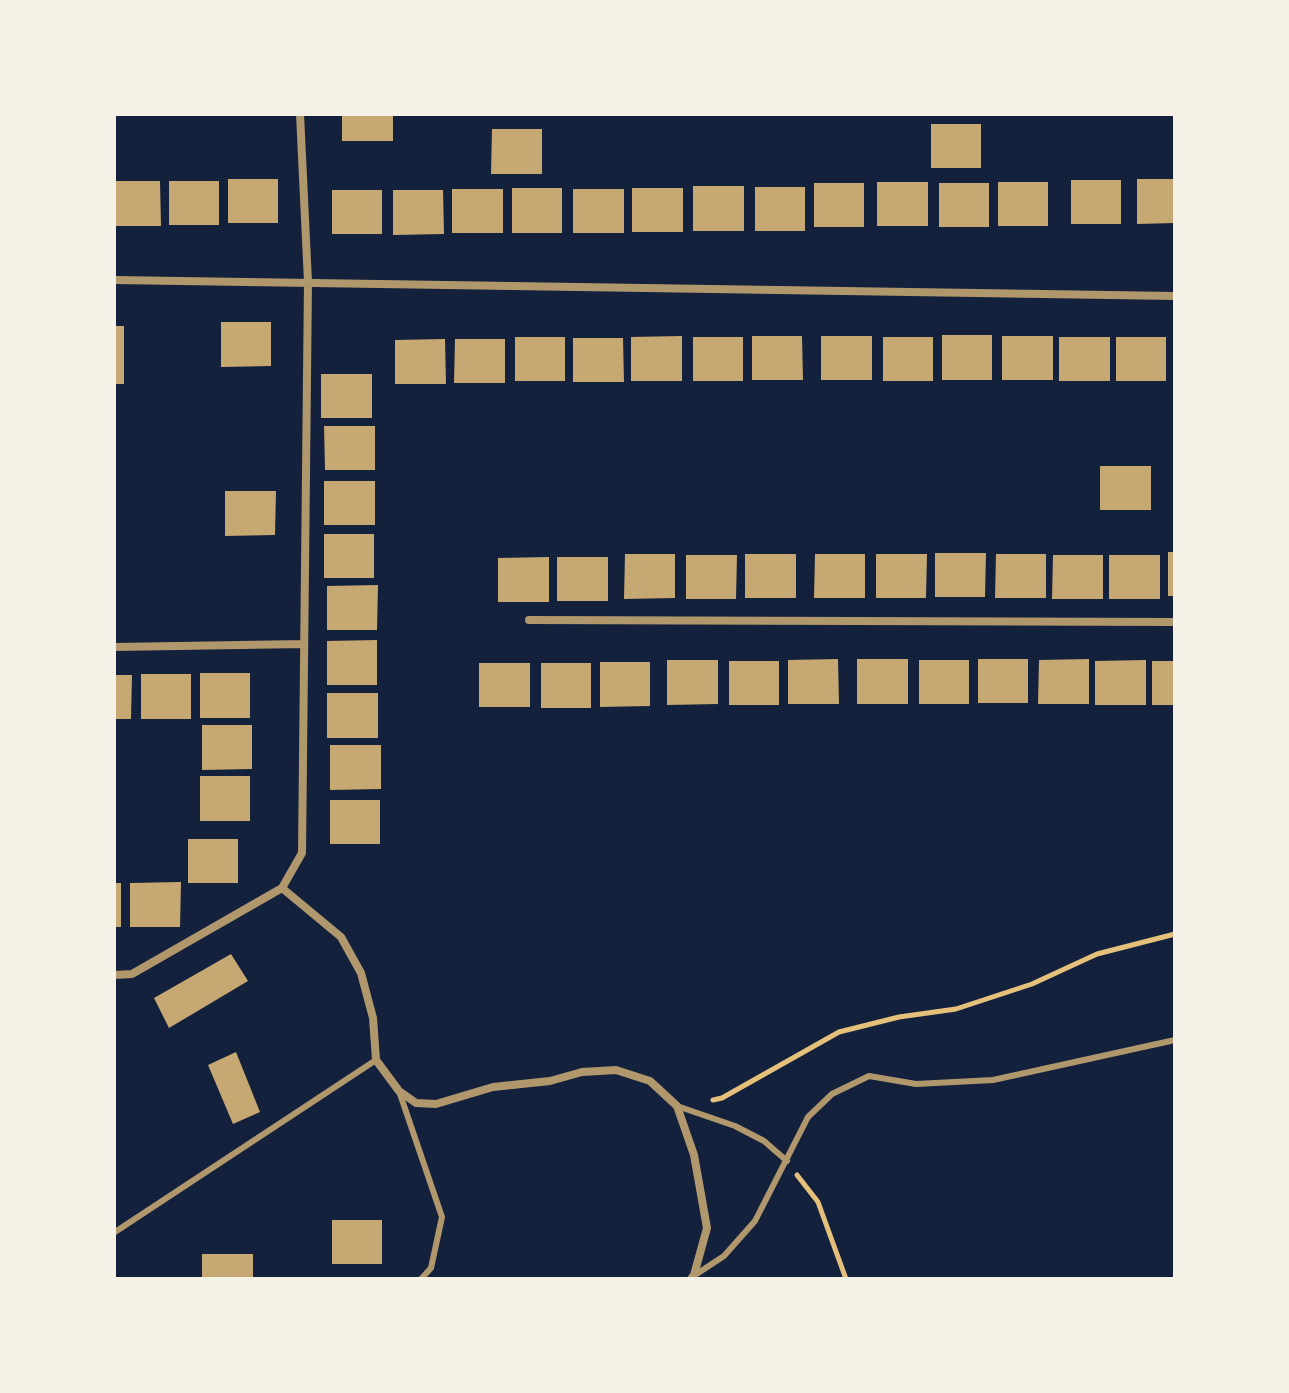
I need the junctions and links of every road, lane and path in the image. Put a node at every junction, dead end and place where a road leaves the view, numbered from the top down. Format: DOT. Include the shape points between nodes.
graph roads {
  1 [pos="300,114"];
  2 [pos="114,280"];
  3 [pos="308,282"];
  4 [pos="1175,296"];
  5 [pos="529,620"];
  6 [pos="1175,622"];
  7 [pos="304,644"];
  8 [pos="114,647"];
  9 [pos="282,888"];
  10 [pos="1175,934"];
  11 [pos="114,975"];
  12 [pos="1175,1040"];
  13 [pos="376,1060"];
  14 [pos="399,1091"];
  15 [pos="677,1106"];
  16 [pos="787,1161"];
  17 [pos="115,1232"];
  18 [pos="693,1277"];
  19 [pos="421,1279"];
  20 [pos="846,1279"];
  1 -- 3 [label="street"];
  2 -- 3 [label="street"];
  3 -- 4 [label="street"];
  3 -- 7 [label="street"];
  5 -- 6 [label="street"];
  7 -- 8 [label="street"];
  7 -- 9 [label="street" via="302,853"];
  9 -- 11 [label="street" via="132,974"];
  9 -- 13 [label="street" via="341,937 361,973 373,1018"];
  10 -- 15 [label="path" via="1097,954 1032,984 956,1009 839,1032 722,1098"];
  12 -- 16 [label="lane" via="993,1080 916,1084 869,1076 832,1094 808,1117"];
  13 -- 14 [label="street"];
  13 -- 17 [label="lane"];
  14 -- 15 [label="street" via="416,1103 436,1104 493,1087 616,1070 650,1081"];
  14 -- 19 [label="lane" via="442,1217 431,1268"];
  15 -- 16 [label="lane" via="745,1131"];
  15 -- 18 [label="street" via="694,1155 707,1228"];
  16 -- 18 [label="lane" via="755,1221 724,1256"];
  16 -- 20 [label="path" via="818,1202"];
}
